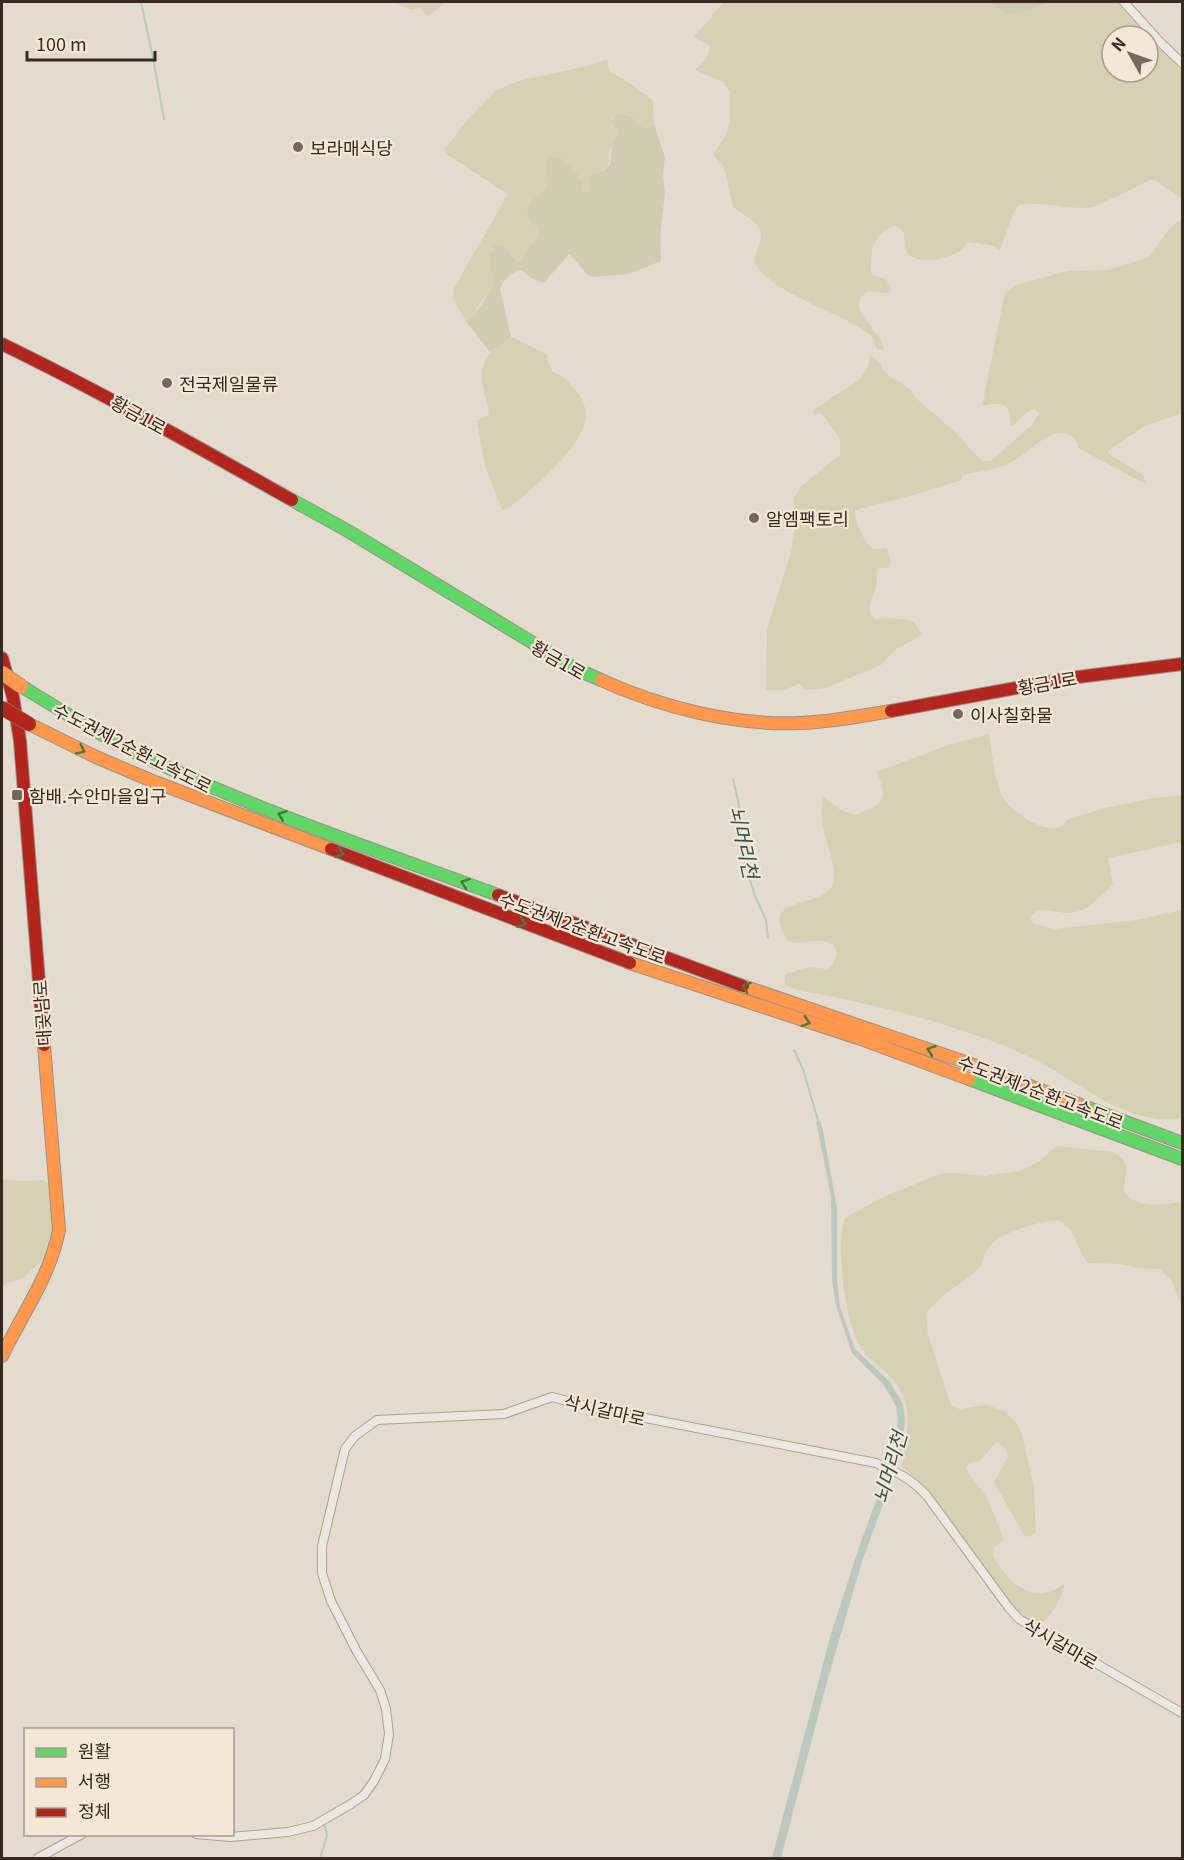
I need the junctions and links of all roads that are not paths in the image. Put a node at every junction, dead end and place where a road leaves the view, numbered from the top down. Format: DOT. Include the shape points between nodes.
graph roads {
  1 [pos="1124,2"];
  2 [pos="1182,63"];
  3 [pos="2,339"];
  4 [pos="2,344"];
  5 [pos="2,355"];
  6 [pos="25,355"];
  7 [pos="2,658"];
  8 [pos="1182,664"];
  9 [pos="2,673"];
  10 [pos="2,708"];
  11 [pos="1182,1143"];
  12 [pos="1182,1159"];
  13 [pos="2,1356"];
  14 [pos="1182,1713"];
  15 [pos="78,1836"];
  16 [pos="209,1836"];
  17 [pos="39,1858"];
  1 -- 2 [label="street"];
  3 -- 6 [label="main road"];
  4 -- 6 [label="main road, 황금1로"];
  5 -- 6 [label="main road"];
  6 -- 8 [label="main road, 황금1로" via="348,531 576,669 634,696 678,710 754,721 840,720 1070,678"];
  7 -- 13 [label="main road, 대곶남로" via="20,741 59,1230 50,1270"];
  11 -- 9 [label="main road, 수도권제2순환고속도로, one-way, bridge" via="974,1065 725,980 256,805 147,758 86,726"];
  10 -- 12 [label="main road, 수도권제2순환고속도로, one-way, bridge" via="150,780 547,933 653,972 861,1039"];
  14 -- 16 [label="street, 삭시갈마로" via="1019,1619 927,1496 907,1476 880,1465 552,1397 504,1414 377,1420 355,1436 345,1449 322,1546 322,1573 331,1601 380,1690 386,1709 388,1742 381,1768 357,1800 304,1829"];
  15 -- 17 [label="street"];
}
